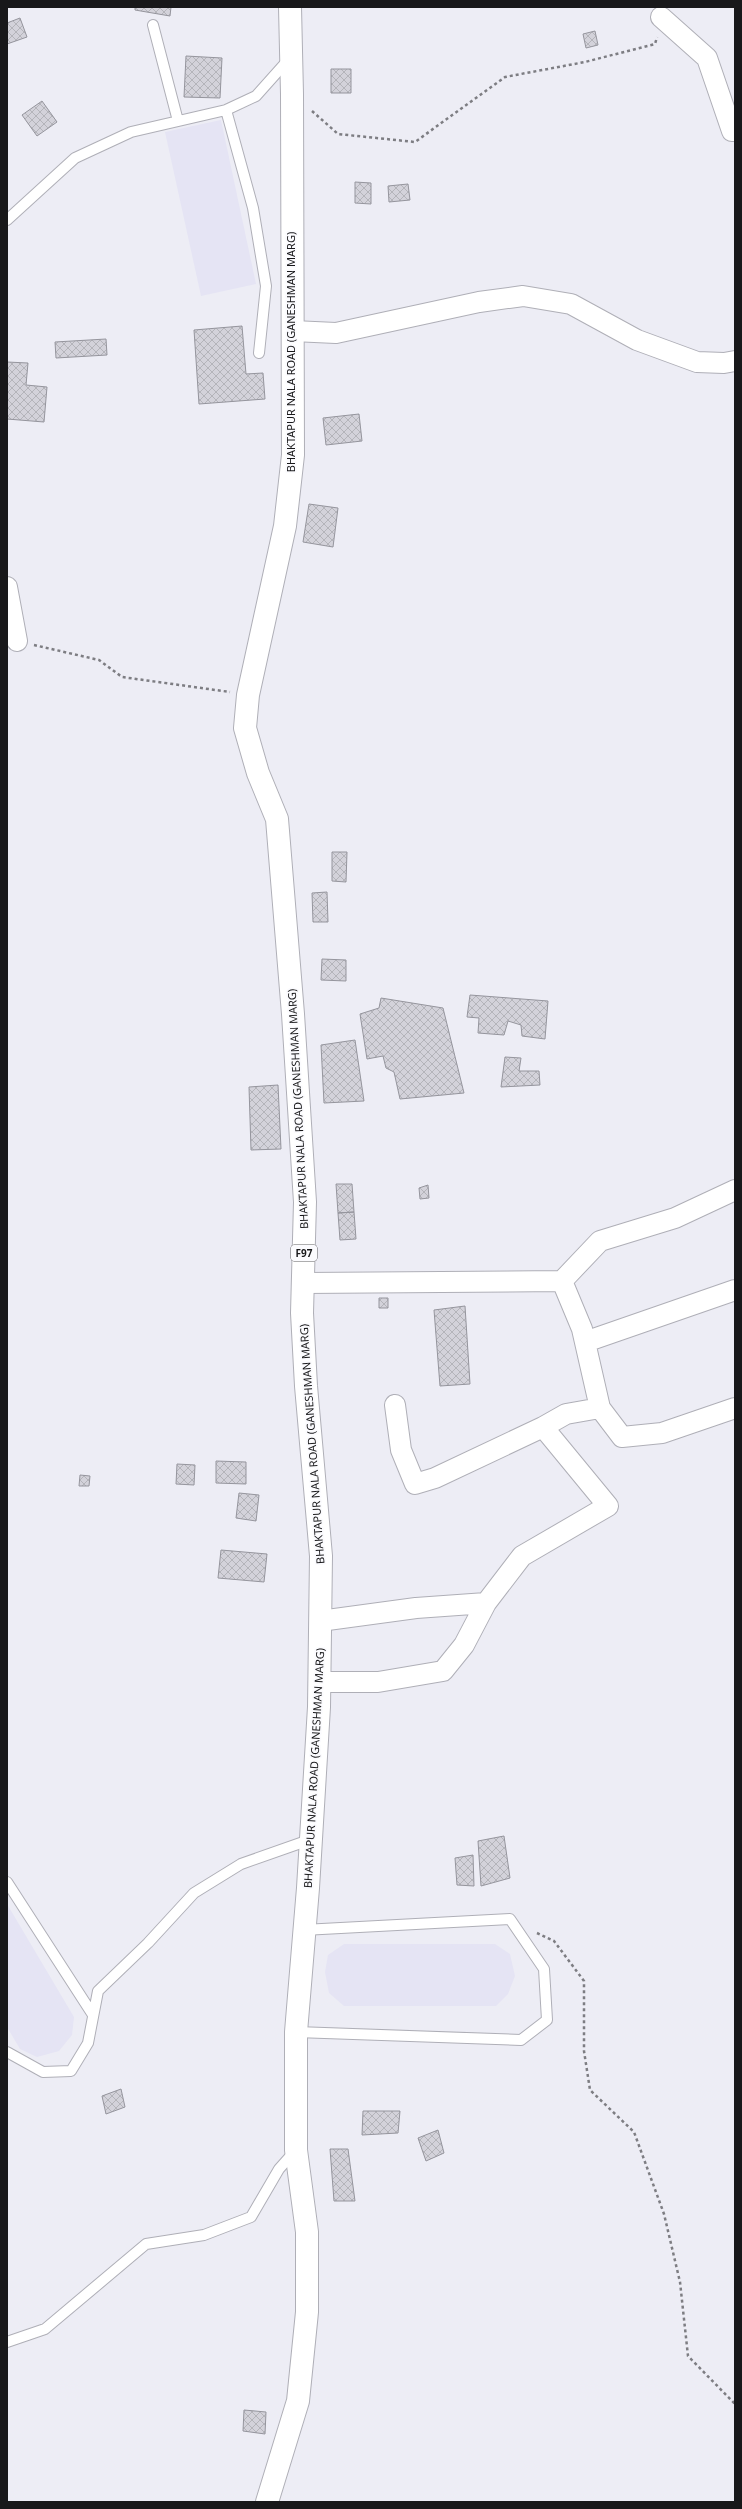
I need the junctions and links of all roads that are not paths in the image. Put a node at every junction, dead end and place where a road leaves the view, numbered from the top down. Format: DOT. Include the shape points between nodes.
graph roads {
  1 [pos="290,7"];
  2 [pos="661,17"];
  3 [pos="153,25"];
  4 [pos="292,56"];
  5 [pos="226,110"];
  6 [pos="178,121"];
  7 [pos="735,131"];
  8 [pos="7,220"];
  9 [pos="293,331"];
  10 [pos="259,353"];
  11 [pos="735,361"];
  12 [pos="7,587"];
  13 [pos="9,610"];
  14 [pos="17,641"];
  15 [pos="735,1190"];
  16 [pos="562,1281"];
  17 [pos="304,1283"];
  18 [pos="735,1290"];
  19 [pos="585,1342"];
  20 [pos="395,1405"];
  21 [pos="600,1408"];
  22 [pos="735,1408"];
  23 [pos="543,1427"];
  24 [pos="486,1603"];
  25 [pos="320,1621"];
  26 [pos="320,1682"];
  27 [pos="312,1839"];
  28 [pos="7,1882"];
  29 [pos="303,1930"];
  30 [pos="93,2015"];
  31 [pos="296,2032"];
  32 [pos="7,2052"];
  33 [pos="296,2150"];
  34 [pos="7,2342"];
  35 [pos="267,2502"];
  1 -- 4 [label="main road, BHAKTAPUR NALA ROAD (GANESHMAN MARG) / F97"];
  2 -- 7 [label="street" via="708,58 732,131"];
  3 -- 6 [label="lane"];
  4 -- 5 [label="lane" via="256,96"];
  4 -- 9 [label="main road, BHAKTAPUR NALA ROAD (GANESHMAN MARG) / F97"];
  5 -- 6 [label="lane"];
  5 -- 10 [label="lane" via="253,208 266,286"];
  6 -- 8 [label="lane" via="131,132 75,158"];
  9 -- 11 [label="street" via="336,333 479,302 523,296 571,304 637,340 697,362"];
  9 -- 17 [label="main road, BHAKTAPUR NALA ROAD (GANESHMAN MARG) / F97" via="293,455 285,526 248,695 245,728 258,773 277,819 305,1202"];
  12 -- 13 [label="street"];
  13 -- 14 [label="street"];
  15 -- 16 [label="street" via="675,1218 600,1241"];
  16 -- 17 [label="street"];
  16 -- 19 [label="street"];
  17 -- 25 [label="main road, BHAKTAPUR NALA ROAD (GANESHMAN MARG) / F97" via="302,1313 306,1386 321,1556"];
  18 -- 19 [label="street"];
  19 -- 21 [label="street"];
  20 -- 23 [label="street" via="401,1450 415,1484 435,1478"];
  21 -- 22 [label="street" via="622,1437 662,1433"];
  21 -- 23 [label="street" via="566,1414"];
  23 -- 24 [label="street" via="608,1506 522,1556"];
  24 -- 25 [label="street" via="416,1608"];
  24 -- 26 [label="street" via="464,1645 443,1671 378,1682"];
  25 -- 26 [label="main road, BHAKTAPUR NALA ROAD (GANESHMAN MARG) / F97"];
  26 -- 27 [label="main road, BHAKTAPUR NALA ROAD (GANESHMAN MARG) / F97"];
  27 -- 29 [label="main road, BHAKTAPUR NALA ROAD (GANESHMAN MARG) / F97"];
  27 -- 30 [label="lane" via="241,1864 194,1893 148,1943 98,1991"];
  28 -- 30 [label="lane"];
  29 -- 31 [label="main road, BHAKTAPUR NALA ROAD (GANESHMAN MARG) / F97"];
  29 -- 31 [label="lane" via="510,1918 544,1969 547,2020 521,2040"];
  30 -- 32 [label="lane" via="88,2043 71,2071 43,2072"];
  31 -- 33 [label="main road, BHAKTAPUR NALA ROAD (GANESHMAN MARG) / F97"];
  33 -- 34 [label="lane" via="279,2169 251,2217 204,2235 146,2244 45,2329"];
  33 -- 35 [label="main road, BHAKTAPUR NALA ROAD (GANESHMAN MARG) / F97" via="307,2232 306,2312 298,2401"];
}
